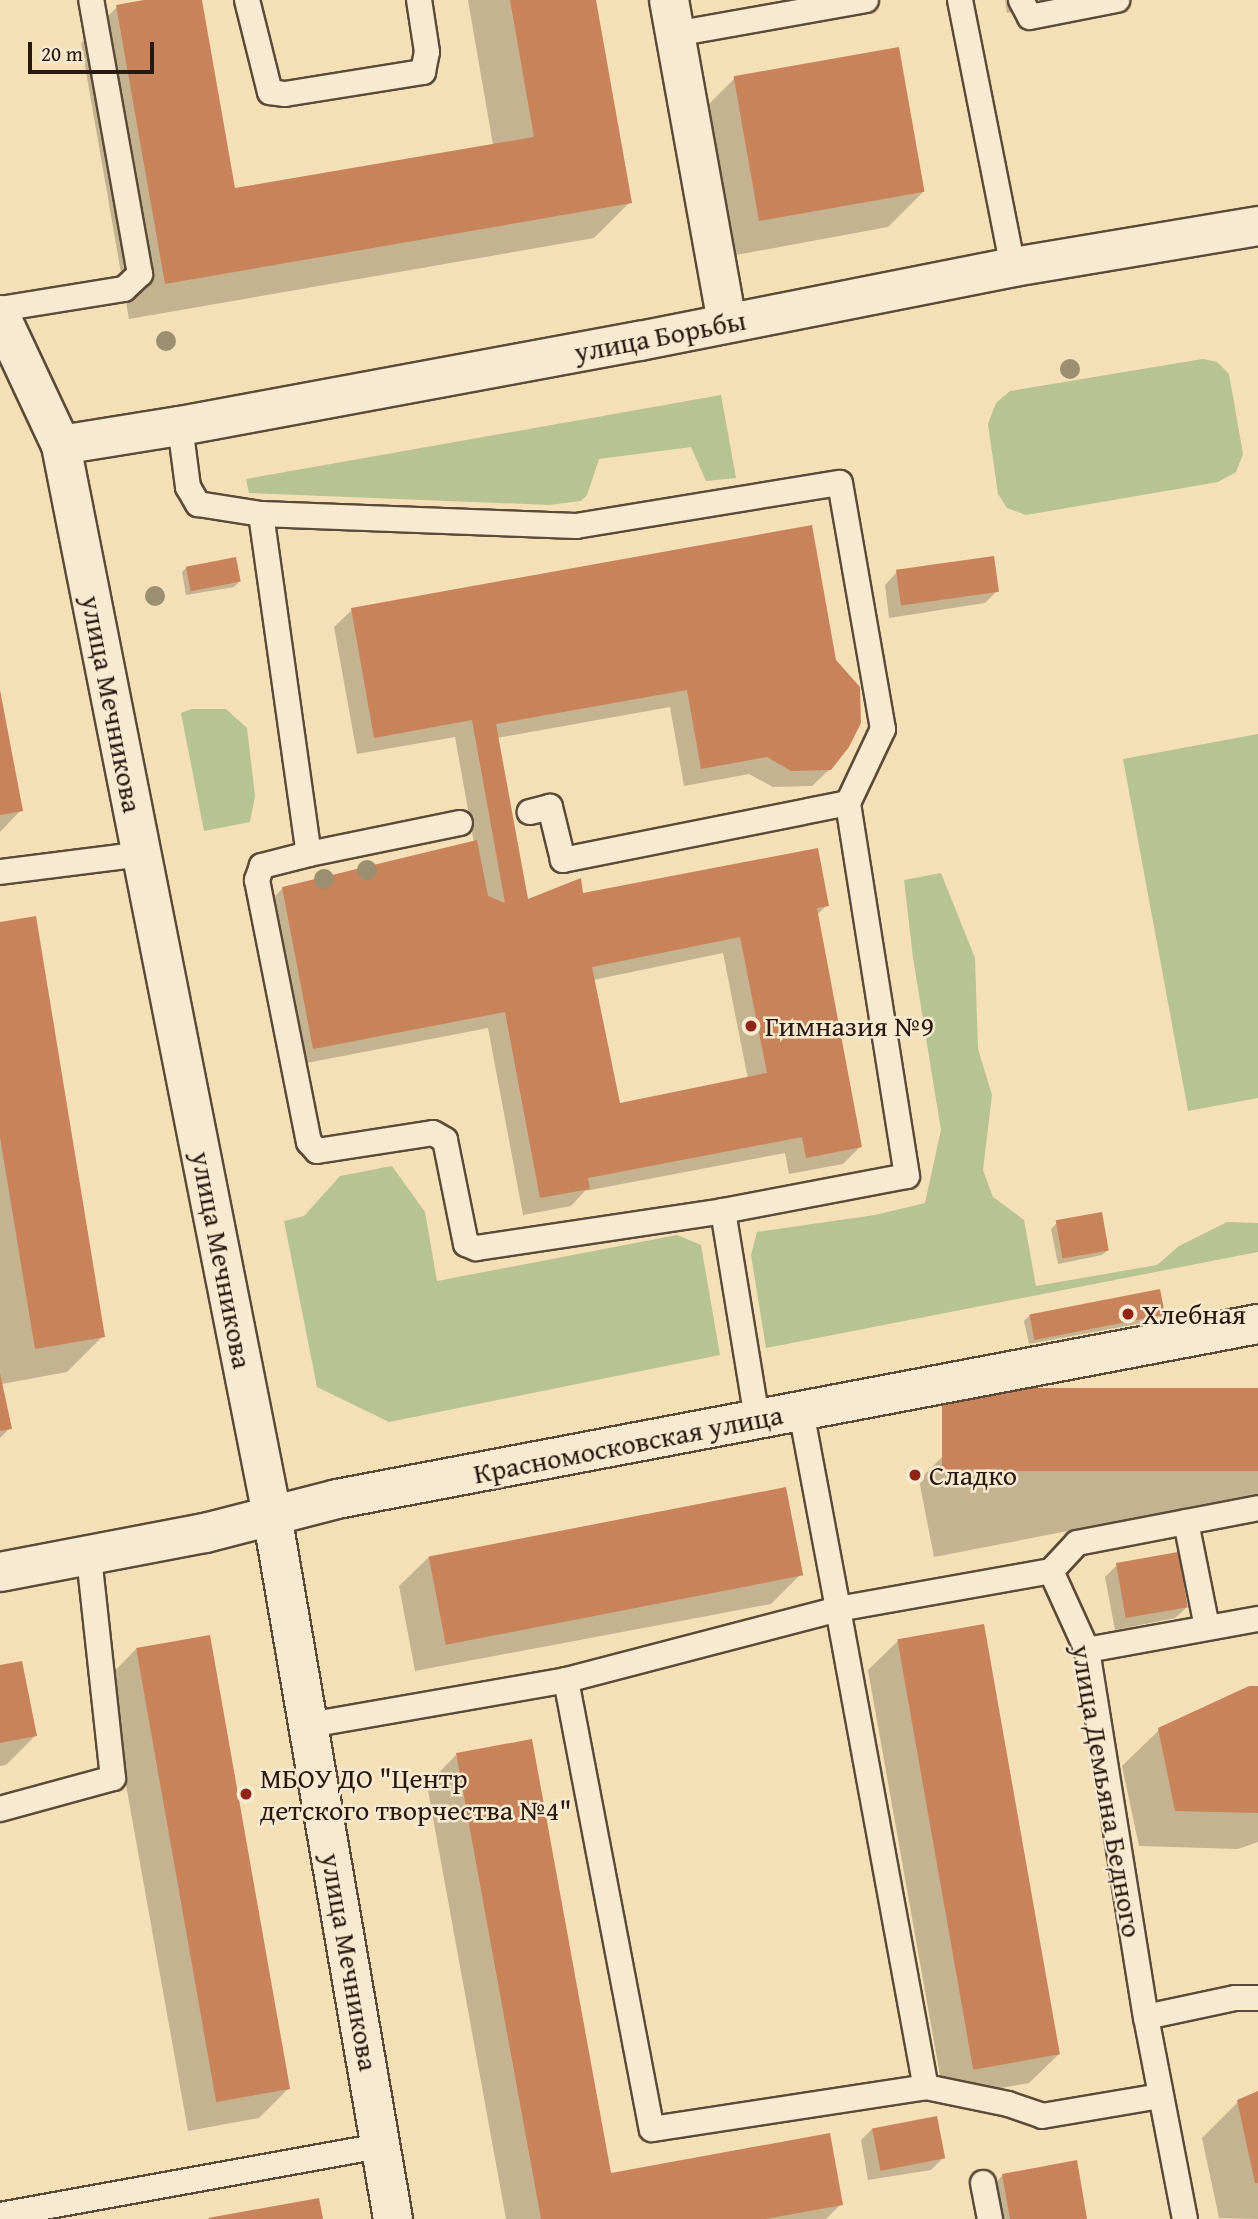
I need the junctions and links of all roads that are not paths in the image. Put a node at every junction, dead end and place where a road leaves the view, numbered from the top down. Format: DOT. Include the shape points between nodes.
graph roads {
  1 [pos="91,0"];
  2 [pos="247,0"];
  3 [pos="419,0"];
  4 [pos="862,0"];
  5 [pos="960,0"];
  6 [pos="1021,0"];
  7 [pos="1117,0"];
  8 [pos="672,17"];
  9 [pos="1258,226"];
  10 [pos="1013,267"];
  11 [pos="0,309"];
  12 [pos="0,315"];
  13 [pos="727,323"];
  14 [pos="180,426"];
  15 [pos="61,445"];
  16 [pos="261,514"];
  17 [pos="848,803"];
  18 [pos="530,812"];
  19 [pos="460,823"];
  20 [pos="142,854"];
  21 [pos="309,854"];
  22 [pos="0,872"];
  23 [pos="723,1211"];
  24 [pos="1258,1324"];
  25 [pos="802,1411"];
  26 [pos="757,1419"];
  27 [pos="1258,1508"];
  28 [pos="272,1515"];
  29 [pos="1186,1522"];
  30 [pos="89,1556"];
  31 [pos="1051,1571"];
  32 [pos="0,1572"];
  33 [pos="838,1609"];
  34 [pos="1258,1619"];
  35 [pos="1207,1627"];
  36 [pos="1087,1650"];
  37 [pos="566,1680"];
  38 [pos="309,1725"];
  39 [pos="0,1809"];
  40 [pos="1258,1998"];
  41 [pos="1146,2017"];
  42 [pos="926,2087"];
  43 [pos="1160,2096"];
  44 [pos="381,2146"];
  45 [pos="983,2183"];
  46 [pos="0,2215"];
  47 [pos="393,2219"];
  48 [pos="990,2219"];
  49 [pos="1185,2219"];
  1 -- 11 [label="lane" via="140,274 124,289"];
  2 -- 3 [label="lane" via="270,92 285,94 423,72 427,52"];
  4 -- 8 [label="lane"];
  5 -- 10 [label="lane"];
  6 -- 7 [label="lane" via="1030,17"];
  8 -- 13 [label="street"];
  9 -- 10 [label="street, улица Борьбы"];
  10 -- 13 [label="street, улица Борьбы"];
  12 -- 15 [label="street, улица Мечникова"];
  13 -- 14 [label="street, улица Борьбы"];
  14 -- 15 [label="street, улица Борьбы"];
  14 -- 16 [label="lane" via="188,488 198,504"];
  15 -- 20 [label="street, улица Мечникова"];
  16 -- 17 [label="lane" via="576,526 840,484 883,729"];
  16 -- 21 [label="lane"];
  17 -- 18 [label="lane" via="563,860 550,807"];
  17 -- 23 [label="lane" via="907,1176"];
  19 -- 21 [label="lane"];
  20 -- 22 [label="lane"];
  20 -- 28 [label="street, улица Мечникова"];
  21 -- 23 [label="lane" via="262,866 257,880 309,1142 317,1151 433,1133 445,1140 466,1244 476,1248"];
  23 -- 26 [label="lane"];
  24 -- 25 [label="street, Красномосковская улица"];
  25 -- 26 [label="street, Красномосковская улица"];
  25 -- 33 [label="lane"];
  26 -- 28 [label="street, Красномосковская улица"];
  27 -- 29 [label="lane"];
  28 -- 30 [label="street, Красномосковская улица"];
  28 -- 38 [label="street, улица Мечникова"];
  29 -- 31 [label="lane" via="1077,1543"];
  29 -- 35 [label="lane"];
  30 -- 32 [label="street, Красномосковская улица"];
  30 -- 39 [label="lane" via="113,1778"];
  31 -- 33 [label="lane"];
  31 -- 36 [label="lane, улица Демьяна Бедного"];
  33 -- 37 [label="lane"];
  33 -- 42 [label="lane"];
  34 -- 35 [label="lane"];
  35 -- 36 [label="lane"];
  36 -- 41 [label="lane, улица Демьяна Бедного"];
  37 -- 38 [label="lane"];
  37 -- 42 [label="lane" via="652,2129"];
  38 -- 44 [label="street, улица Мечникова"];
  40 -- 41 [label="lane" via="1235,1998"];
  41 -- 43 [label="lane, улица Демьяна Бедного"];
  42 -- 43 [label="lane" via="1008,2104 1041,2116"];
  43 -- 49 [label="lane, улица Демьяна Бедного"];
  44 -- 46 [label="lane"];
  44 -- 47 [label="street, улица Мечникова"];
  45 -- 48 [label="lane"];
}
